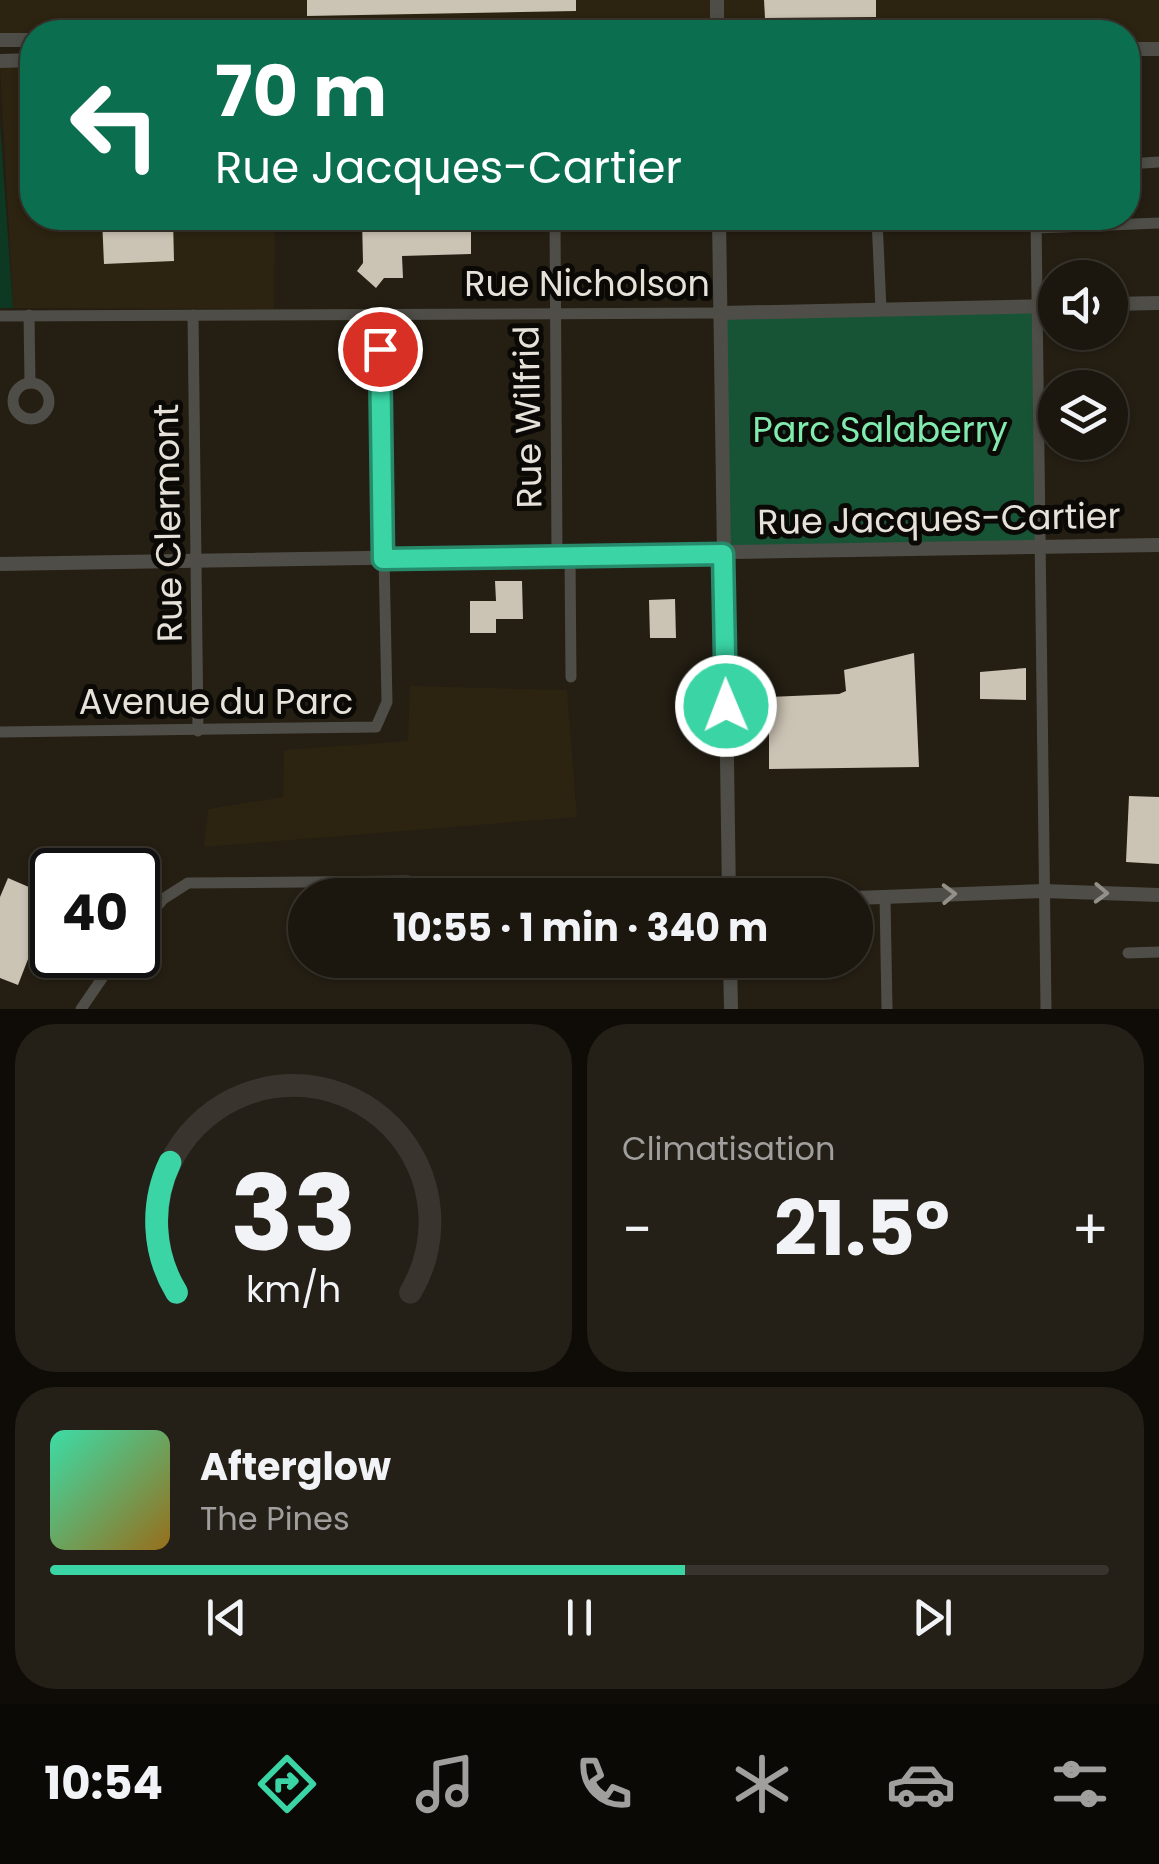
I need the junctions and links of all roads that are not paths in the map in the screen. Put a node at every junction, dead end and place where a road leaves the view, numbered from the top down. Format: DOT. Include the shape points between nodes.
graph roads {
  1 [pos="556,230"];
  2 [pos="720,230"];
  3 [pos="878,230"];
  4 [pos="1036,230"];
  5 [pos="1159,303"];
  6 [pos="1128,304"];
  7 [pos="1037,306"];
  8 [pos="881,310"];
  9 [pos="554,313"];
  10 [pos="379,314"];
  11 [pos="721,314"];
  12 [pos="29,315"];
  13 [pos="192,315"];
  14 [pos="0,316"];
  15 [pos="30,383"];
  16 [pos="1159,545"];
  17 [pos="1040,547"];
  18 [pos="723,554"];
  19 [pos="564,556"];
  20 [pos="383,559"];
  21 [pos="196,562"];
  22 [pos="0,564"];
  23 [pos="571,677"];
  24 [pos="198,731"];
  25 [pos="0,732"];
  26 [pos="729,878"];
  27 [pos="288,882"];
  28 [pos="1043,891"];
  29 [pos="1159,895"];
  30 [pos="885,896"];
  31 [pos="873,897"];
  32 [pos="160,904"];
  33 [pos="1128,952"];
  34 [pos="1159,952"];
  35 [pos="102,978"];
  36 [pos="731,978"];
  37 [pos="81,1009"];
  38 [pos="732,1009"];
  39 [pos="887,1009"];
  40 [pos="1046,1009"];
  1 -- 9 [label="street, Rue Wilfrid"];
  2 -- 11 [label="street"];
  3 -- 8 [label="street"];
  4 -- 7 [label="street"];
  5 -- 6 [label="street"];
  7 -- 8 [label="street, Rue Nicholson"];
  7 -- 17 [label="street"];
  8 -- 11 [label="street, Rue Nicholson"];
  9 -- 10 [label="street, Rue Nicholson"];
  9 -- 11 [label="street, Rue Nicholson"];
  9 -- 19 [label="street, Rue Wilfrid"];
  10 -- 13 [label="street, Rue Nicholson"];
  10 -- 20 [label="street, Avenue du Parc"];
  11 -- 18 [label="street"];
  12 -- 13 [label="street, Rue Nicholson"];
  12 -- 14 [label="street, Rue Nicholson"];
  12 -- 15 [label="street"];
  13 -- 21 [label="street, Rue Clermont"];
  16 -- 17 [label="street, Rue Jacques-Cartier"];
  17 -- 18 [label="street, Rue Jacques-Cartier"];
  17 -- 28 [label="street"];
  18 -- 19 [label="street, Rue Jacques-Cartier"];
  18 -- 26 [label="street"];
  19 -- 20 [label="street, Rue Jacques-Cartier"];
  19 -- 23 [label="street, Rue Wilfrid"];
  20 -- 21 [label="street, Rue Jacques-Cartier"];
  20 -- 24 [label="street, Avenue du Parc" via="388,702 376,727"];
  21 -- 22 [label="street, Rue Jacques-Cartier"];
  21 -- 24 [label="street, Rue Clermont"];
  24 -- 25 [label="street, Avenue du Parc"];
  27 -- 32 [label="street" via="188,883"];
  28 -- 29 [label="street, one-way"];
  30 -- 28 [label="street, one-way"];
  28 -- 40 [label="street"];
  30 -- 31 [label="street"];
  30 -- 39 [label="street"];
  33 -- 34 [label="street"];
  35 -- 37 [label="street"];
  36 -- 38 [label="street"];
}
